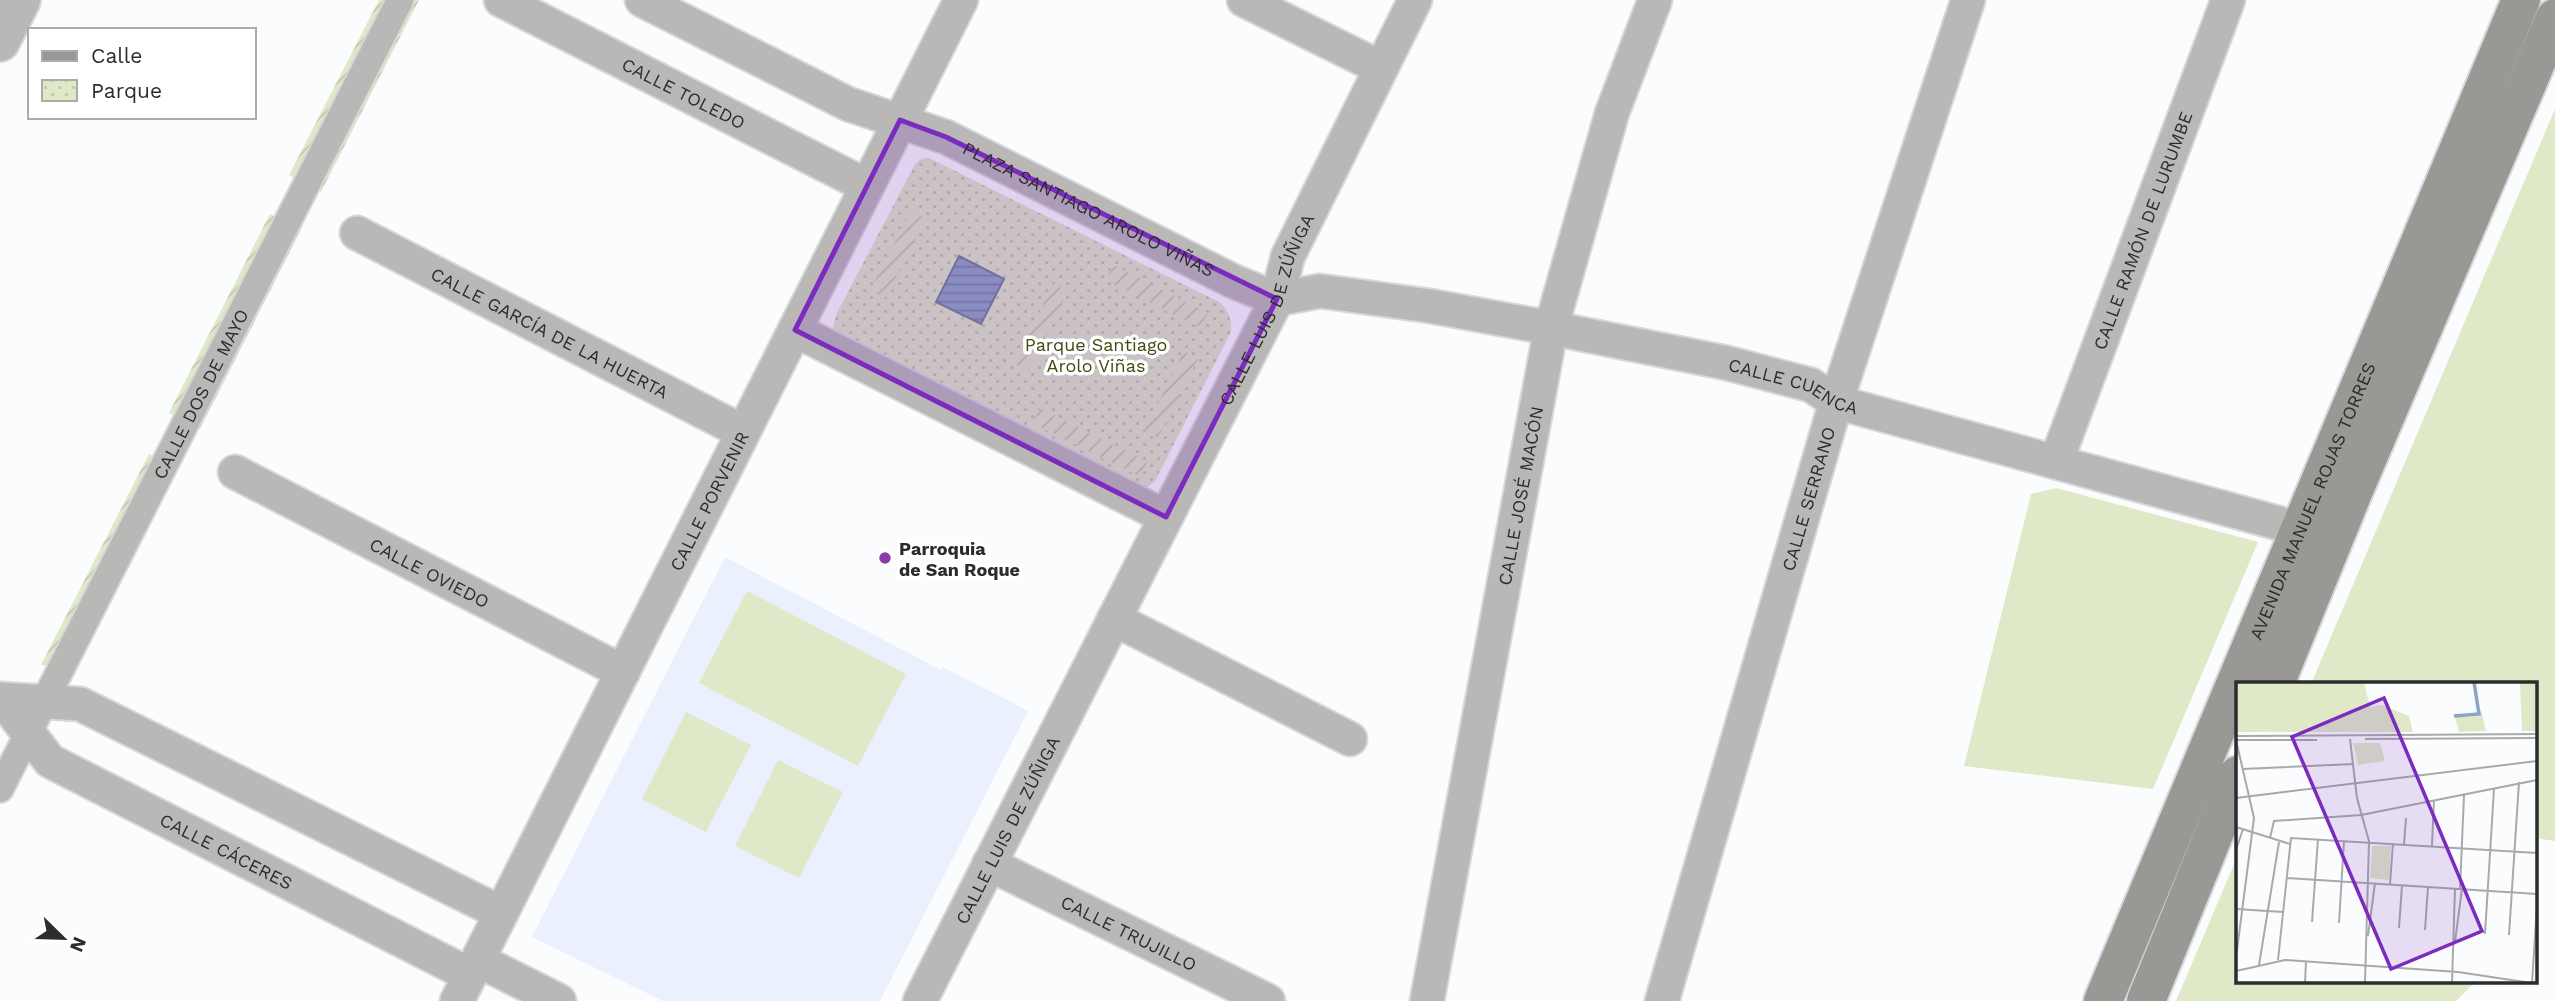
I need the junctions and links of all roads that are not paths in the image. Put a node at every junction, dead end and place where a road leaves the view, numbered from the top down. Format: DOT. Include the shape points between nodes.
graph roads {
  1 [pos="22,0"];
  2 [pos="400,0"];
  3 [pos="501,0"];
  4 [pos="642,0"];
  5 [pos="961,0"];
  6 [pos="1244,0"];
  7 [pos="1415,0"];
  8 [pos="1656,0"];
  9 [pos="1968,0"];
  10 [pos="2228,0"];
  11 [pos="2521,0"];
  12 [pos="2555,18"];
  13 [pos="0,42"];
  14 [pos="1381,68"];
  15 [pos="900,121"];
  16 [pos="867,186"];
  17 [pos="357,233"];
  18 [pos="1277,299"];
  19 [pos="1551,328"];
  20 [pos="795,330"];
  21 [pos="1836,402"];
  22 [pos="743,432"];
  23 [pos="2056,462"];
  24 [pos="235,471"];
  25 [pos="1166,517"];
  26 [pos="2300,529"];
  27 [pos="1114,620"];
  28 [pos="623,672"];
  29 [pos="2236,682"];
  30 [pos="2236,682"];
  31 [pos="2276,682"];
  32 [pos="1,699"];
  33 [pos="44,702"];
  34 [pos="29,733"];
  35 [pos="1350,739"];
  36 [pos="2236,780"];
  37 [pos="0,789"];
  38 [pos="989,864"];
  39 [pos="501,914"];
  40 [pos="468,979"];
  41 [pos="559,1001"];
  42 [pos="920,1001"];
  43 [pos="1268,1001"];
  44 [pos="1427,1001"];
  45 [pos="1662,1001"];
  46 [pos="2103,1001"];
  47 [pos="2146,1001"];
  1 -- 13 [label="street"];
  2 -- 33 [label="street, CALLE DOS DE MAYO"];
  3 -- 16 [label="street, CALLE TOLEDO"];
  4 -- 15 [label="street" via="848,104"];
  5 -- 15 [label="street, CALLE PORVENIR"];
  6 -- 14 [label="street"];
  7 -- 14 [label="street, CALLE LUIS DE ZÚÑIGA"];
  8 -- 19 [label="street, CALLE JOSÉ MACÓN" via="1612,113"];
  9 -- 21 [label="street, CALLE SERRANO"];
  10 -- 23 [label="street, CALLE RAMÓN DE LURUMBE"];
  11 -- 26 [label="main road, AVENIDA MANUEL ROJAS TORRES"];
  12 -- 31 [label="main road, AVENIDA MANUEL ROJAS TORRES"];
  14 -- 18 [label="street, CALLE LUIS DE ZÚÑIGA" via="1288,256"];
  15 -- 16 [label="street, CALLE PORVENIR"];
  15 -- 18 [label="street, PLAZA SANTIAGO AROLO VIÑAS" via="946,136"];
  16 -- 20 [label="street, CALLE PORVENIR"];
  17 -- 22 [label="street, CALLE GARCÍA DE LA HUERTA"];
  18 -- 19 [label="street, CALLE CUENCA" via="1320,291"];
  18 -- 25 [label="street, CALLE LUIS DE ZÚÑIGA"];
  19 -- 21 [label="street, CALLE CUENCA" via="1727,363 1811,385"];
  19 -- 44 [label="street, CALLE JOSÉ MACÓN"];
  20 -- 22 [label="street, CALLE PORVENIR"];
  20 -- 25 [label="street"];
  21 -- 23 [label="street, CALLE CUENCA"];
  21 -- 45 [label="street, CALLE SERRANO"];
  22 -- 28 [label="street, CALLE PORVENIR"];
  23 -- 26 [label="street, CALLE CUENCA"];
  24 -- 28 [label="street, CALLE OVIEDO"];
  25 -- 27 [label="street, CALLE LUIS DE ZÚÑIGA"];
  26 -- 29 [label="main road, AVENIDA MANUEL ROJAS TORRES"];
  27 -- 35 [label="street"];
  27 -- 38 [label="street, CALLE LUIS DE ZÚÑIGA"];
  28 -- 39 [label="street, CALLE PORVENIR"];
  30 -- 46 [label="main road, AVENIDA MANUEL ROJAS TORRES"];
  32 -- 33 [label="street, CALLE CÁCERES"];
  32 -- 34 [label="street, CALLE CÁCERES"];
  33 -- 34 [label="street, CALLE DOS DE MAYO"];
  33 -- 39 [label="street, CALLE CÁCERES" via="80,704"];
  34 -- 37 [label="street, CALLE DOS DE MAYO"];
  34 -- 40 [label="street, CALLE CÁCERES" via="50,761"];
  36 -- 47 [label="main road"];
  38 -- 42 [label="street, CALLE LUIS DE ZÚÑIGA"];
  38 -- 43 [label="street, CALLE TRUJILLO"];
  39 -- 40 [label="street, CALLE PORVENIR"];
  40 -- 41 [label="street, CALLE CÁCERES"];
}
